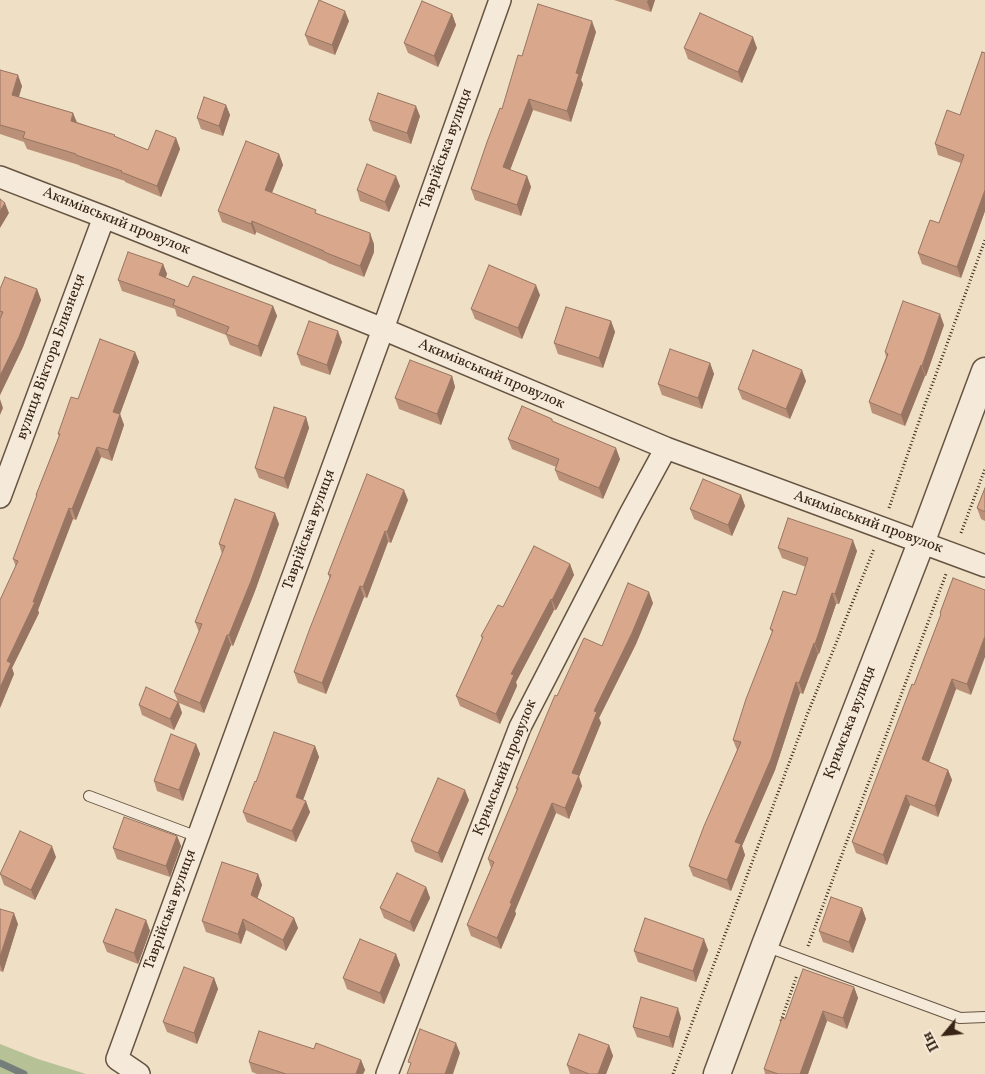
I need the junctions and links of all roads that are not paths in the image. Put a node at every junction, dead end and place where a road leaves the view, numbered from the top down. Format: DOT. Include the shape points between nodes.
graph roads {
  1 [pos="500,0"];
  2 [pos="0,176"];
  3 [pos="104,217"];
  4 [pos="383,329"];
  5 [pos="985,371"];
  6 [pos="666,448"];
  7 [pos="0,497"];
  8 [pos="921,543"];
  9 [pos="985,566"];
  10 [pos="89,796"];
  11 [pos="198,837"];
  12 [pos="764,946"];
  13 [pos="985,1017"];
  14 [pos="139,1074"];
  15 [pos="387,1074"];
  16 [pos="717,1074"];
  1 -- 4 [label="street, Таврійська вулиця"];
  2 -- 3 [label="street, Акимівський провулок"];
  3 -- 4 [label="street, Акимівський провулок"];
  3 -- 7 [label="street, вулиця Віктора Близнеця"];
  4 -- 6 [label="street, Акимівський провулок"];
  4 -- 11 [label="street, Таврійська вулиця"];
  5 -- 8 [label="street, Кримська вулиця"];
  6 -- 8 [label="street, Акимівський провулок"];
  6 -- 15 [label="street, Кримський провулок" via="520,726"];
  8 -- 9 [label="street, Акимівський провулок"];
  8 -- 12 [label="street, Кримська вулиця"];
  10 -- 11 [label="lane"];
  11 -- 14 [label="street, Таврійська вулиця" via="117,1059"];
  12 -- 13 [label="lane" via="960,1018"];
  12 -- 16 [label="street, Кримська вулиця"];
}
